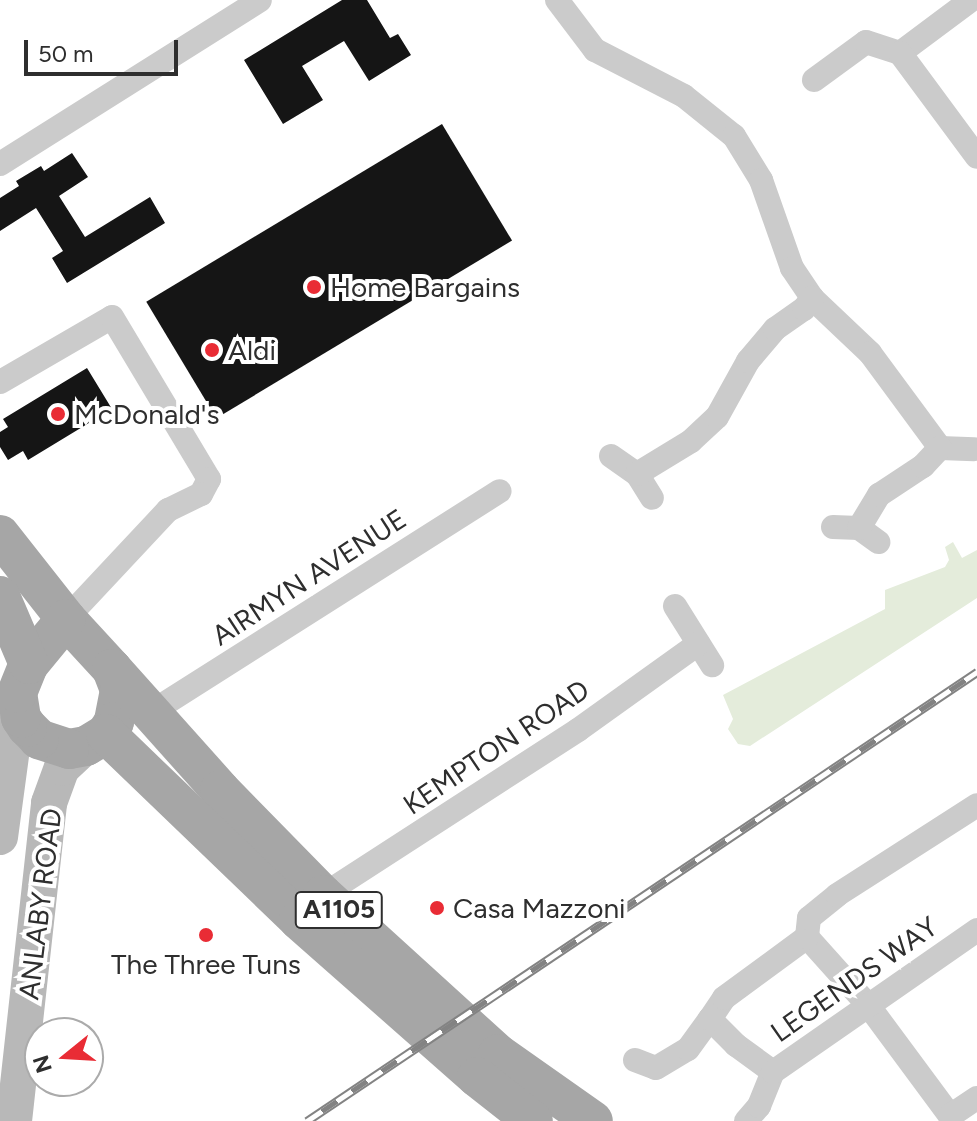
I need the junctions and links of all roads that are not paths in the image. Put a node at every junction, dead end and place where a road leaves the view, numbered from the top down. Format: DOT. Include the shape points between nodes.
graph roads {
  1 [pos="260,0"];
  2 [pos="557,0"];
  3 [pos="957,4"];
  4 [pos="900,53"];
  5 [pos="814,80"];
  6 [pos="977,157"];
  7 [pos="0,164"];
  8 [pos="812,298"];
  9 [pos="0,382"];
  10 [pos="940,448"];
  11 [pos="974,449"];
  12 [pos="611,456"];
  13 [pos="637,474"];
  14 [pos="500,491"];
  15 [pos="652,498"];
  16 [pos="833,527"];
  17 [pos="0,535"];
  18 [pos="0,596"];
  19 [pos="675,606"];
  20 [pos="66,619"];
  21 [pos="698,644"];
  22 [pos="105,662"];
  23 [pos="29,664"];
  24 [pos="712,665"];
  25 [pos="18,704"];
  26 [pos="150,713"];
  27 [pos="96,740"];
  28 [pos="973,814"];
  29 [pos="0,837"];
  30 [pos="323,895"];
  31 [pos="977,930"];
  32 [pos="807,937"];
  33 [pos="868,1005"];
  34 [pos="710,1019"];
  35 [pos="631,1057"];
  36 [pos="773,1072"];
  37 [pos="977,1098"];
  38 [pos="14,1121"];
  39 [pos="533,1121"];
  40 [pos="593,1121"];
  41 [pos="746,1121"];
  1 -- 7 [label="street"];
  2 -- 8 [label="street" via="595,50 684,96 734,136 761,180 792,268"];
  3 -- 4 [label="street"];
  4 -- 5 [label="street" via="866,42"];
  4 -- 6 [label="street"];
  8 -- 10 [label="street" via="870,353"];
  8 -- 13 [label="street" via="748,361 717,417 691,441"];
  9 -- 20 [label="street" via="112,317 209,479 201,494 168,510"];
  10 -- 11 [label="street"];
  10 -- 16 [label="street" via="879,495 868,535"];
  12 -- 13 [label="street"];
  13 -- 15 [label="street"];
  14 -- 26 [label="street, AIRMYN AVENUE"];
  17 -- 20 [label="main road, A1105"];
  18 -- 23 [label="main road"];
  19 -- 21 [label="street"];
  20 -- 22 [label="main road, A1105"];
  20 -- 23 [label="main road"];
  21 -- 24 [label="street"];
  21 -- 30 [label="street, KEMPTON ROAD" via="455,812"];
  22 -- 23 [label="main road" via="73,646 55,647"];
  22 -- 26 [label="main road, A1105"];
  22 -- 27 [label="main road" via="120,690 120,703"];
  23 -- 25 [label="main road" via="20,679"];
  25 -- 27 [label="main road" via="27,727 54,747"];
  25 -- 29 [label="main road, ANLABY ROAD"];
  26 -- 30 [label="main road, A1105"];
  27 -- 38 [label="main road, ANLABY ROAD" via="62,768 49,803"];
  27 -- 39 [label="main road, A1105"];
  28 -- 32 [label="street" via="837,895 809,918"];
  30 -- 40 [label="main road, A1105" via="498,1054"];
  31 -- 33 [label="street, LEGENDS WAY"];
  32 -- 33 [label="street"];
  32 -- 34 [label="street" via="724,998"];
  33 -- 36 [label="street, LEGENDS WAY"];
  33 -- 37 [label="street" via="950,1116"];
  34 -- 35 [label="street" via="688,1049 656,1068"];
  34 -- 36 [label="street"];
  36 -- 41 [label="street, LEGENDS WAY" via="759,1106"];
}
